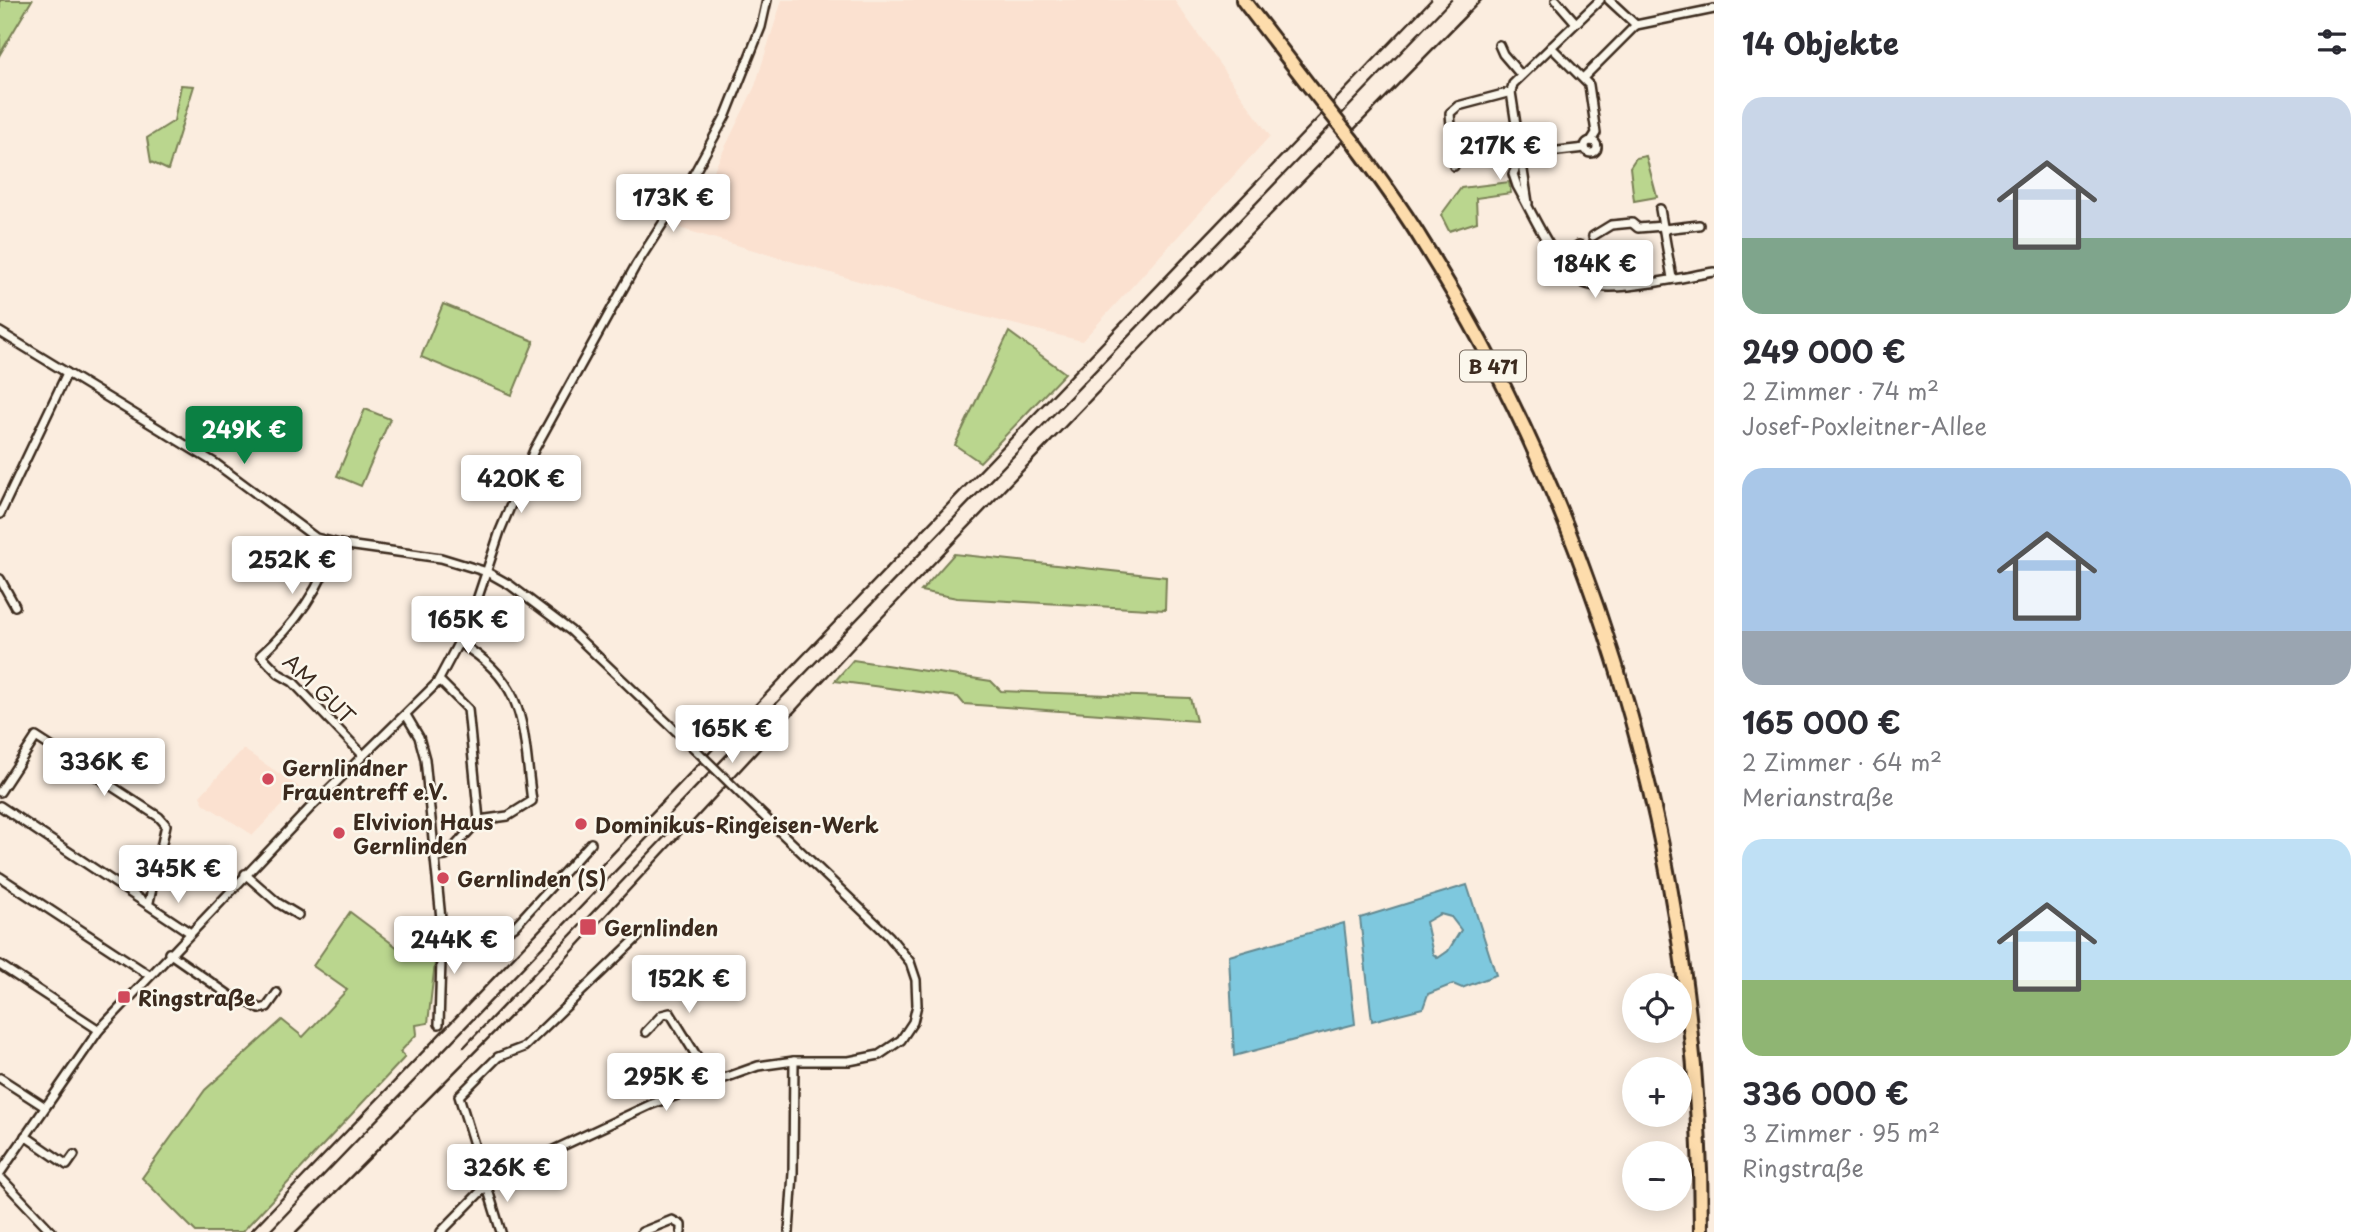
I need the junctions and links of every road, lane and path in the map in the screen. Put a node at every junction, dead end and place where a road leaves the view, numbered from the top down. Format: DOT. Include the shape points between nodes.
graph roads {
  1 [pos="767,0"];
  2 [pos="1243,0"];
  3 [pos="1556,0"];
  4 [pos="1600,0"];
  5 [pos="1609,0"];
  6 [pos="1714,9"];
  7 [pos="1576,23"];
  8 [pos="1636,25"];
  9 [pos="1499,45"];
  10 [pos="1551,47"];
  11 [pos="1521,75"];
  12 [pos="1583,78"];
  13 [pos="1511,92"];
  14 [pos="1522,155"];
  15 [pos="1454,166"];
  16 [pos="1529,207"];
  17 [pos="1660,209"];
  18 [pos="1699,225"];
  19 [pos="1664,228"];
  20 [pos="1593,236"];
  21 [pos="1579,245"];
  22 [pos="1559,257"];
  23 [pos="1714,272"];
  24 [pos="1672,278"];
  25 [pos="0,332"];
  26 [pos="67,373"];
  27 [pos="0,514"];
  28 [pos="334,543"];
  29 [pos="487,572"];
  30 [pos="0,579"];
  31 [pos="15,606"];
  32 [pos="459,643"];
  33 [pos="439,680"];
  34 [pos="406,715"];
  35 [pos="362,754"];
  36 [pos="0,792"];
  37 [pos="0,806"];
  38 [pos="480,820"];
  39 [pos="591,844"];
  40 [pos="435,857"];
  41 [pos="245,874"];
  42 [pos="0,877"];
  43 [pos="149,902"];
  44 [pos="298,915"];
  45 [pos="442,929"];
  46 [pos="189,932"];
  47 [pos="640,935"];
  48 [pos="169,953"];
  49 [pos="0,965"];
  50 [pos="149,975"];
  51 [pos="276,993"];
  52 [pos="439,1024"];
  53 [pos="99,1030"];
  54 [pos="646,1032"];
  55 [pos="794,1061"];
  56 [pos="0,1078"];
  57 [pos="712,1081"];
  58 [pos="45,1107"];
  59 [pos="25,1136"];
  60 [pos="74,1155"];
  61 [pos="0,1175"];
  62 [pos="486,1185"];
  63 [pos="52,1232"];
  64 [pos="441,1232"];
  65 [pos="501,1232"];
  66 [pos="642,1232"];
  67 [pos="681,1232"];
  68 [pos="789,1232"];
  69 [pos="1701,1232"];
  1 -- 29 [label="street" via="726,115 534,450 499,531"];
  2 -- 69 [label="highway, B 471, bridge" via="1352,140 1421,239 1487,355 1572,538 1614,655 1670,884 1696,1089"];
  3 -- 7 [label="street"];
  4 -- 7 [label="street"];
  5 -- 8 [label="street"];
  6 -- 8 [label="street"];
  7 -- 10 [label="street"];
  8 -- 12 [label="street"];
  9 -- 11 [label="street"];
  10 -- 11 [label="street"];
  10 -- 12 [label="street"];
  11 -- 13 [label="street"];
  12 -- 14 [label="street" via="1589,85 1596,133 1591,141 1585,148"];
  13 -- 14 [label="street"];
  13 -- 15 [label="street" via="1458,106 1450,113"];
  14 -- 16 [label="street"];
  14 -- 16 [label="street" via="1513,178"];
  16 -- 22 [label="street"];
  17 -- 19 [label="street"];
  18 -- 19 [label="street"];
  19 -- 20 [label="street" via="1611,225"];
  19 -- 24 [label="street"];
  21 -- 22 [label="street"];
  22 -- 24 [label="street" via="1582,283 1603,288"];
  23 -- 24 [label="street"];
  25 -- 26 [label="street"];
  26 -- 27 [label="street"];
  26 -- 28 [label="street" via="215,463 309,533"];
  28 -- 29 [label="street" via="441,558"];
  28 -- 35 [label="street, AM GUT" via="294,624 261,655"];
  29 -- 32 [label="street"];
  29 -- 55 [label="street, bridge" via="539,604 571,631 889,936 910,962 917,1005 901,1040 879,1055 849,1061"];
  30 -- 31 [label="street"];
  32 -- 33 [label="street"];
  32 -- 38 [label="street" via="495,668 514,694 533,801 508,816"];
  33 -- 34 [label="street"];
  33 -- 38 [label="street" via="468,709"];
  34 -- 35 [label="street"];
  34 -- 40 [label="street" via="423,748"];
  35 -- 41 [label="street"];
  36 -- 43 [label="street" via="36,737 159,817 166,825"];
  37 -- 43 [label="street"];
  38 -- 40 [label="street" via="446,856"];
  39 -- 45 [label="street" via="515,926"];
  40 -- 45 [label="street"];
  41 -- 44 [label="street"];
  41 -- 46 [label="street"];
  42 -- 50 [label="street"];
  43 -- 46 [label="street"];
  45 -- 52 [label="street"];
  46 -- 48 [label="street"];
  47 -- 62 [label="street" via="524,1047 498,1057 459,1097"];
  48 -- 50 [label="street"];
  48 -- 51 [label="street" via="232,997 260,1009 267,1007"];
  49 -- 53 [label="street"];
  50 -- 53 [label="street"];
  53 -- 58 [label="street"];
  54 -- 57 [label="street" via="670,1013"];
  55 -- 57 [label="street" via="758,1066"];
  55 -- 68 [label="street"];
  56 -- 58 [label="street"];
  57 -- 62 [label="street" via="589,1131"];
  58 -- 59 [label="street"];
  59 -- 60 [label="street" via="67,1166"];
  59 -- 61 [label="street"];
  61 -- 63 [label="street"];
  62 -- 64 [label="street"];
  62 -- 65 [label="street"];
  66 -- 67 [label="street" via="672,1220 681,1225"];
}
